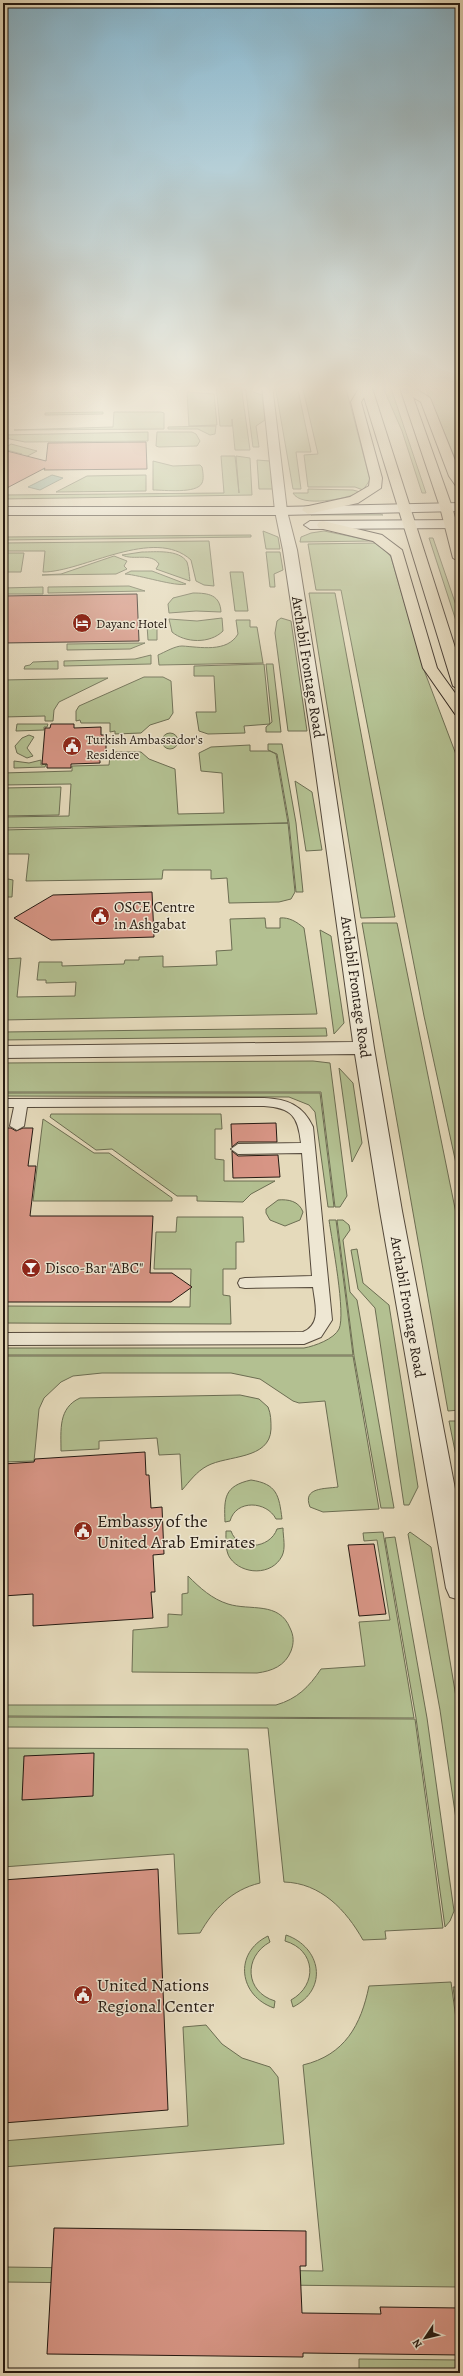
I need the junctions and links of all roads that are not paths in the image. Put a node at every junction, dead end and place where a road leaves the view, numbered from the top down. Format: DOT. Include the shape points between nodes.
graph roads {
  1 [pos="277,496"];
  2 [pos="361,496"];
  3 [pos="400,496"];
  4 [pos="442,496"];
  5 [pos="446,507"];
  6 [pos="460,507"];
  7 [pos="404,508"];
  8 [pos="308,510"];
  9 [pos="3,512"];
  10 [pos="279,520"];
  11 [pos="408,524"];
  12 [pos="455,524"];
  13 [pos="322,525"];
  14 [pos="460,558"];
  15 [pos="460,686"];
  16 [pos="460,711"];
  17 [pos="364,1048"];
  18 [pos="3,1052"];
  19 [pos="3,1103"];
  20 [pos="21,1103"];
  21 [pos="17,1126"];
  22 [pos="308,1148"];
  23 [pos="238,1149"];
  24 [pos="321,1281"];
  25 [pos="245,1283"];
  26 [pos="3,1339"];
  27 [pos="460,1588"];
  1 -- 10 [label="street, Archabil Frontage Road"];
  2 -- 8 [label="main road" via="354,500"];
  3 -- 7 [label="main road"];
  4 -- 5 [label="main road"];
  5 -- 6 [label="street"];
  5 -- 7 [label="street"];
  5 -- 12 [label="main road"];
  7 -- 8 [label="street"];
  7 -- 11 [label="main road"];
  8 -- 10 [label="street"];
  9 -- 10 [label="street"];
  10 -- 13 [label="street"];
  10 -- 17 [label="street, Archabil Frontage Road" via="320,737"];
  11 -- 12 [label="street"];
  11 -- 13 [label="street"];
  11 -- 15 [label="main road"];
  12 -- 14 [label="main road"];
  13 -- 16 [label="main road" via="377,538 397,553 430,668"];
  17 -- 18 [label="street"];
  17 -- 27 [label="street, Archabil Frontage Road"];
  19 -- 20 [label="lane"];
  20 -- 21 [label="lane"];
  20 -- 22 [label="lane" via="282,1103 295,1109 302,1117 306,1127"];
  22 -- 23 [label="lane"];
  22 -- 24 [label="lane"];
  24 -- 25 [label="lane"];
  24 -- 26 [label="lane" via="324,1320 316,1333 304,1338"];
}
